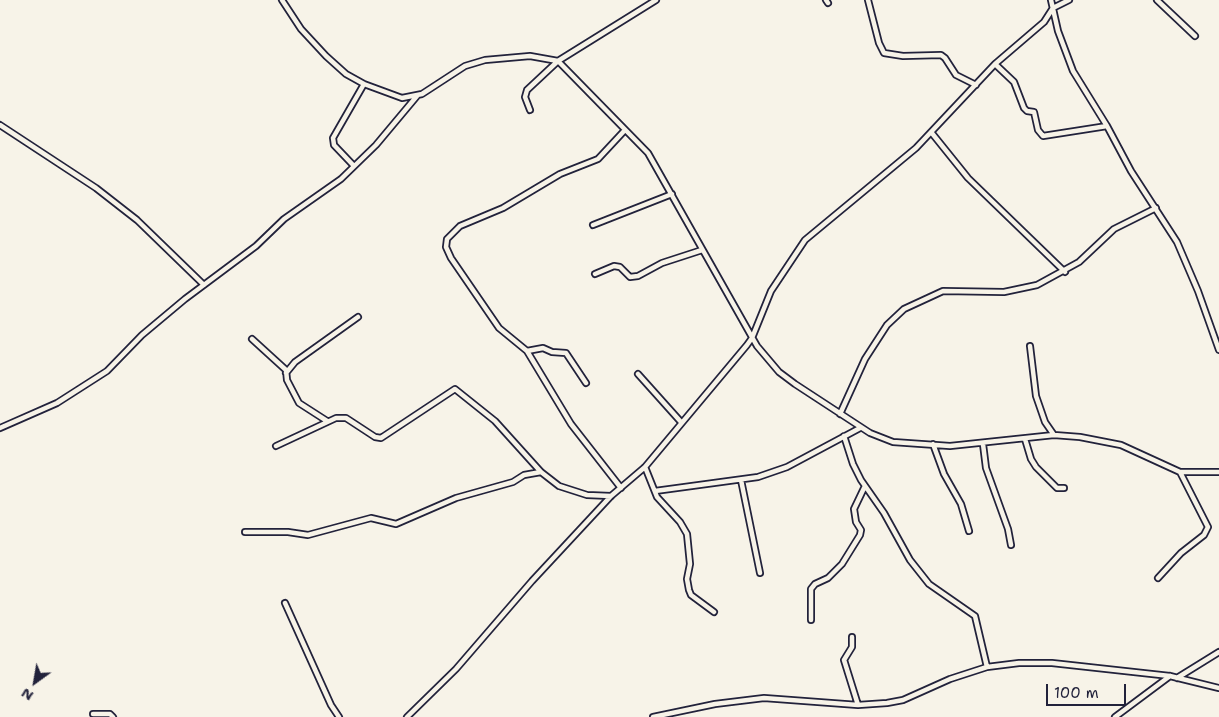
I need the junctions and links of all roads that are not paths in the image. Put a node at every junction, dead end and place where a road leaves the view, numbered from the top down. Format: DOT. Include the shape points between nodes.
graph roads {
  1 [pos="282,0"];
  2 [pos="656,0"];
  3 [pos="868,0"];
  4 [pos="1051,0"];
  5 [pos="1069,0"];
  6 [pos="1157,0"];
  7 [pos="1053,8"];
  8 [pos="1194,36"];
  9 [pos="558,61"];
  10 [pos="995,64"];
  11 [pos="364,84"];
  12 [pos="976,85"];
  13 [pos="417,96"];
  14 [pos="530,110"];
  15 [pos="0,125"];
  16 [pos="1107,126"];
  17 [pos="625,130"];
  18 [pos="932,132"];
  19 [pos="354,166"];
  20 [pos="672,194"];
  21 [pos="1156,208"];
  22 [pos="594,225"];
  23 [pos="702,250"];
  24 [pos="1065,272"];
  25 [pos="595,274"];
  26 [pos="204,285"];
  27 [pos="358,317"];
  28 [pos="752,338"];
  29 [pos="252,339"];
  30 [pos="1030,346"];
  31 [pos="1219,350"];
  32 [pos="527,351"];
  33 [pos="286,373"];
  34 [pos="638,374"];
  35 [pos="586,383"];
  36 [pos="840,414"];
  37 [pos="327,421"];
  38 [pos="681,422"];
  39 [pos="0,428"];
  40 [pos="860,428"];
  41 [pos="1054,435"];
  42 [pos="844,436"];
  43 [pos="1025,439"];
  44 [pos="934,444"];
  45 [pos="983,444"];
  46 [pos="276,446"];
  47 [pos="645,467"];
  48 [pos="541,472"];
  49 [pos="1180,472"];
  50 [pos="1219,472"];
  51 [pos="741,480"];
  52 [pos="866,486"];
  53 [pos="621,488"];
  54 [pos="1064,488"];
  55 [pos="655,491"];
  56 [pos="611,496"];
  57 [pos="969,531"];
  58 [pos="245,532"];
  59 [pos="1011,545"];
  60 [pos="760,573"];
  61 [pos="1158,578"];
  62 [pos="286,603"];
  63 [pos="714,612"];
  64 [pos="810,620"];
  65 [pos="852,636"];
  66 [pos="1219,652"];
  67 [pos="987,667"];
  68 [pos="1170,676"];
  69 [pos="1177,678"];
  70 [pos="1219,688"];
  71 [pos="858,706"];
  72 [pos="93,714"];
  73 [pos="113,717"];
  74 [pos="339,717"];
  75 [pos="407,717"];
  76 [pos="652,717"];
  77 [pos="1115,717"];
  1 -- 11 [label="street" via="301,29 326,56 346,74"];
  2 -- 9 [label="street"];
  3 -- 12 [label="street" via="884,53 941,55 956,75"];
  4 -- 7 [label="street"];
  5 -- 7 [label="street"];
  6 -- 8 [label="street"];
  7 -- 10 [label="street" via="1044,22"];
  7 -- 16 [label="street" via="1073,71"];
  9 -- 13 [label="street" via="530,56 485,60 465,66"];
  9 -- 14 [label="street" via="527,90"];
  9 -- 17 [label="street"];
  10 -- 12 [label="street"];
  10 -- 16 [label="street" via="1014,82 1024,108 1034,112 1038,130 1043,136"];
  11 -- 13 [label="street" via="402,98"];
  11 -- 19 [label="street" via="332,138 334,145"];
  12 -- 18 [label="street"];
  13 -- 19 [label="street"];
  15 -- 26 [label="street" via="82,178 131,215"];
  16 -- 21 [label="street"];
  17 -- 20 [label="street" via="648,153"];
  17 -- 32 [label="street" via="598,159 560,174 504,208 460,226 447,239 446,247 486,311 510,339"];
  18 -- 24 [label="street" via="968,178"];
  18 -- 28 [label="street" via="805,240 771,291"];
  19 -- 26 [label="street"];
  20 -- 22 [label="street"];
  20 -- 23 [label="street"];
  21 -- 24 [label="street" via="1114,229 1090,254"];
  21 -- 31 [label="street" via="1177,242"];
  23 -- 25 [label="street" via="662,262 638,276 630,277 620,267 614,266"];
  23 -- 28 [label="street"];
  24 -- 36 [label="street" via="1012,291 943,291 904,308 887,325 865,359"];
  26 -- 39 [label="street" via="142,335 107,371 57,403"];
  27 -- 33 [label="street" via="295,362"];
  28 -- 36 [label="street" via="779,372"];
  28 -- 38 [label="street"];
  29 -- 33 [label="street"];
  30 -- 41 [label="street" via="1036,396 1045,422"];
  32 -- 35 [label="street" via="544,348 566,353"];
  32 -- 53 [label="street" via="571,424"];
  33 -- 37 [label="street" via="299,403"];
  34 -- 38 [label="street"];
  36 -- 40 [label="street"];
  37 -- 46 [label="street"];
  37 -- 48 [label="street" via="346,418 374,437 381,438 427,410 452,390 459,390 495,421"];
  38 -- 47 [label="street"];
  40 -- 42 [label="street"];
  40 -- 44 [label="street" via="893,442"];
  41 -- 43 [label="street"];
  41 -- 49 [label="street" via="1121,445"];
  42 -- 51 [label="street" via="788,466"];
  42 -- 52 [label="street" via="853,464"];
  43 -- 45 [label="street"];
  43 -- 54 [label="street" via="1036,467 1057,488"];
  44 -- 45 [label="street"];
  44 -- 57 [label="street" via="944,474 961,504"];
  45 -- 59 [label="street" via="986,468"];
  47 -- 53 [label="street"];
  47 -- 55 [label="street"];
  48 -- 56 [label="street" via="570,491"];
  48 -- 58 [label="street" via="456,498 396,524 371,518 308,535"];
  49 -- 50 [label="street"];
  49 -- 61 [label="street" via="1208,527 1204,535 1181,553"];
  51 -- 55 [label="street"];
  51 -- 60 [label="street"];
  52 -- 64 [label="street" via="854,509 860,535 842,564 811,589"];
  52 -- 67 [label="street" via="910,560 929,584 974,616"];
  53 -- 56 [label="street"];
  55 -- 63 [label="street" via="687,534 689,590"];
  56 -- 75 [label="street" via="456,670"];
  62 -- 74 [label="street"];
  65 -- 71 [label="street" via="852,647 844,660"];
  66 -- 69 [label="street"];
  67 -- 68 [label="street" via="1052,663"];
  67 -- 71 [label="street" via="903,700"];
  68 -- 69 [label="street"];
  68 -- 77 [label="street"];
  69 -- 70 [label="street"];
  71 -- 76 [label="street" via="764,698"];
  72 -- 73 [label="street" via="110,714"];
}
